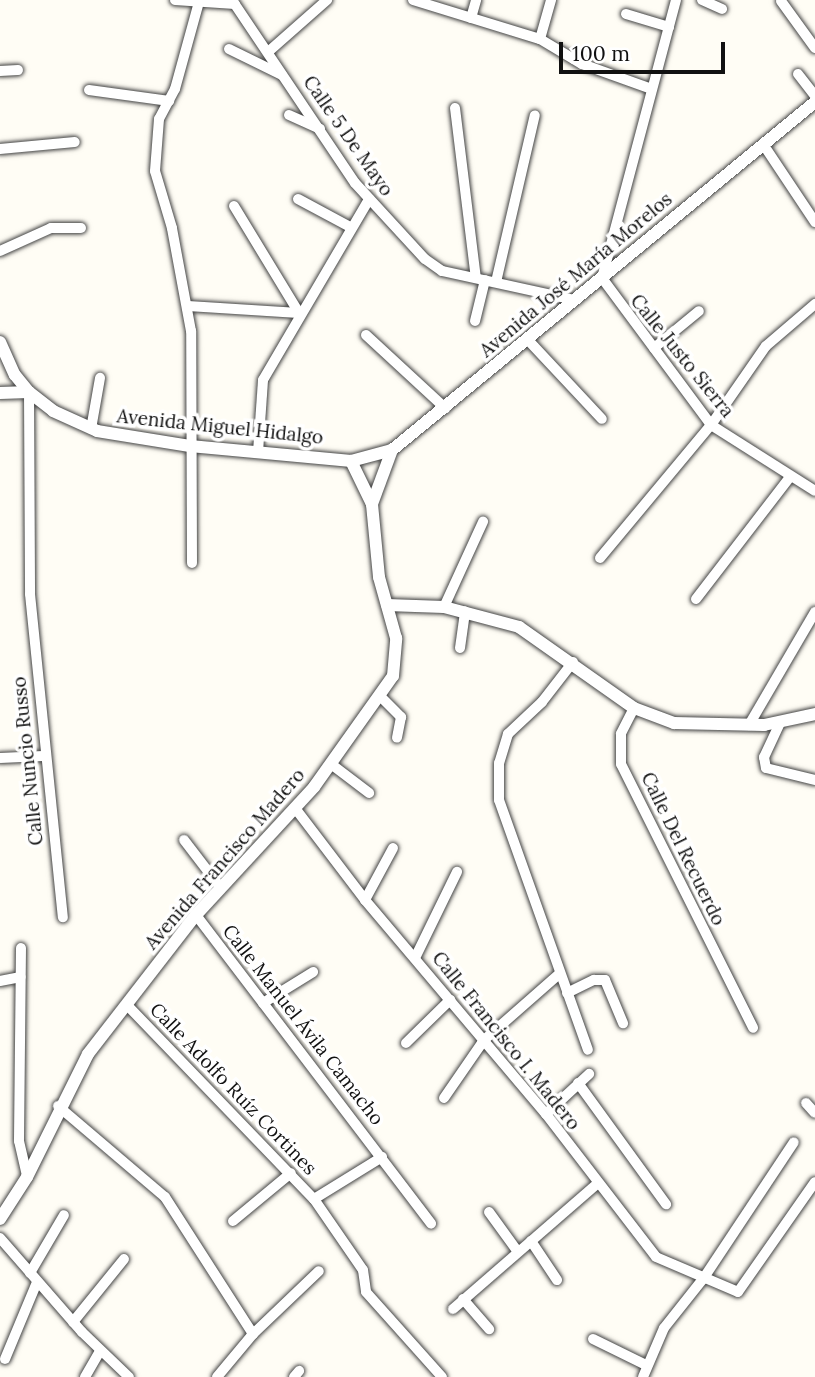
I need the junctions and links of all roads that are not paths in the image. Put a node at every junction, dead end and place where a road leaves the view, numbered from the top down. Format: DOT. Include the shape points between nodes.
graph roads {
  1 [pos="175,0"];
  2 [pos="327,0"];
  3 [pos="413,0"];
  4 [pos="476,0"];
  5 [pos="551,0"];
  6 [pos="676,0"];
  7 [pos="702,0"];
  8 [pos="780,1"];
  9 [pos="199,2"];
  10 [pos="234,2"];
  11 [pos="722,9"];
  12 [pos="626,14"];
  13 [pos="471,18"];
  14 [pos="669,27"];
  15 [pos="540,39"];
  16 [pos="815,48"];
  17 [pos="229,50"];
  18 [pos="268,51"];
  19 [pos="18,70"];
  20 [pos="0,71"];
  21 [pos="798,74"];
  22 [pos="284,76"];
  23 [pos="652,89"];
  24 [pos="89,90"];
  25 [pos="815,96"];
  26 [pos="169,101"];
  27 [pos="815,102"];
  28 [pos="455,108"];
  29 [pos="289,115"];
  30 [pos="535,115"];
  31 [pos="320,129"];
  32 [pos="75,142"];
  33 [pos="763,144"];
  34 [pos="0,149"];
  35 [pos="298,199"];
  36 [pos="369,200"];
  37 [pos="234,206"];
  38 [pos="815,222"];
  39 [pos="350,227"];
  40 [pos="82,228"];
  41 [pos="0,251"];
  42 [pos="602,278"];
  43 [pos="481,279"];
  44 [pos="496,282"];
  45 [pos="575,300"];
  46 [pos="815,304"];
  47 [pos="188,306"];
  48 [pos="699,311"];
  49 [pos="299,313"];
  50 [pos="475,321"];
  51 [pos="366,335"];
  52 [pos="528,340"];
  53 [pos="0,342"];
  54 [pos="653,348"];
  55 [pos="100,379"];
  56 [pos="29,392"];
  57 [pos="0,393"];
  58 [pos="445,408"];
  59 [pos="602,419"];
  60 [pos="711,425"];
  61 [pos="91,429"];
  62 [pos="190,446"];
  63 [pos="392,450"];
  64 [pos="258,452"];
  65 [pos="351,461"];
  66 [pos="790,477"];
  67 [pos="815,491"];
  68 [pos="372,504"];
  69 [pos="483,522"];
  70 [pos="600,558"];
  71 [pos="192,564"];
  72 [pos="696,600"];
  73 [pos="387,605"];
  74 [pos="444,607"];
  75 [pos="465,611"];
  76 [pos="815,611"];
  77 [pos="460,648"];
  78 [pos="573,662"];
  79 [pos="380,696"];
  80 [pos="634,708"];
  81 [pos="815,714"];
  82 [pos="780,723"];
  83 [pos="749,725"];
  84 [pos="397,738"];
  85 [pos="43,756"];
  86 [pos="0,758"];
  87 [pos="331,764"];
  88 [pos="815,779"];
  89 [pos="369,793"];
  90 [pos="295,808"];
  91 [pos="184,840"];
  92 [pos="394,848"];
  93 [pos="457,872"];
  94 [pos="220,887"];
  95 [pos="365,900"];
  96 [pos="196,915"];
  97 [pos="63,917"];
  98 [pos="21,948"];
  99 [pos="415,958"];
  100 [pos="313,972"];
  101 [pos="559,974"];
  102 [pos="20,977"];
  103 [pos="0,981"];
  104 [pos="567,993"];
  105 [pos="450,1000"];
  106 [pos="263,1003"];
  107 [pos="127,1005"];
  108 [pos="623,1023"];
  109 [pos="753,1028"];
  110 [pos="484,1040"];
  111 [pos="406,1043"];
  112 [pos="588,1050"];
  113 [pos="589,1074"];
  114 [pos="578,1083"];
  115 [pos="444,1098"];
  116 [pos="806,1103"];
  117 [pos="58,1106"];
  118 [pos="815,1113"];
  119 [pos="546,1114"];
  120 [pos="794,1142"];
  121 [pos="382,1157"];
  122 [pos="291,1173"];
  123 [pos="27,1177"];
  124 [pos="815,1182"];
  125 [pos="597,1184"];
  126 [pos="314,1199"];
  127 [pos="666,1204"];
  128 [pos="489,1212"];
  129 [pos="64,1214"];
  130 [pos="0,1219"];
  131 [pos="233,1221"];
  132 [pos="431,1224"];
  133 [pos="0,1238"];
  134 [pos="531,1241"];
  135 [pos="518,1252"];
  136 [pos="124,1259"];
  137 [pos="319,1271"];
  138 [pos="30,1273"];
  139 [pos="703,1279"];
  140 [pos="557,1280"];
  141 [pos="37,1282"];
  142 [pos="463,1299"];
  143 [pos="453,1309"];
  144 [pos="73,1322"];
  145 [pos="489,1329"];
  146 [pos="253,1334"];
  147 [pos="593,1339"];
  148 [pos="100,1351"];
  149 [pos="5,1360"];
  150 [pos="646,1365"];
  151 [pos="85,1377"];
  152 [pos="129,1377"];
  153 [pos="216,1377"];
  154 [pos="442,1377"];
  155 [pos="643,1377"];
  1 -- 9 [label="street"];
  2 -- 18 [label="street"];
  3 -- 13 [label="street"];
  4 -- 13 [label="street"];
  5 -- 15 [label="street"];
  6 -- 14 [label="street"];
  7 -- 11 [label="street"];
  8 -- 16 [label="street"];
  9 -- 10 [label="street"];
  9 -- 26 [label="street"];
  10 -- 18 [label="street, Calle 5 De Mayo"];
  12 -- 14 [label="street"];
  13 -- 15 [label="street"];
  14 -- 23 [label="street"];
  15 -- 23 [label="street" via="582,64"];
  17 -- 22 [label="street"];
  18 -- 22 [label="street, Calle 5 De Mayo"];
  19 -- 20 [label="street"];
  21 -- 25 [label="street"];
  22 -- 31 [label="street, Calle 5 De Mayo"];
  23 -- 42 [label="street"];
  24 -- 26 [label="street"];
  26 -- 47 [label="street" via="159,119 155,171"];
  27 -- 33 [label="street, Avenida José María Morelos"];
  28 -- 43 [label="street"];
  29 -- 31 [label="street"];
  30 -- 44 [label="street"];
  31 -- 36 [label="street, Calle 5 De Mayo"];
  32 -- 34 [label="street"];
  33 -- 38 [label="street"];
  33 -- 42 [label="street, Avenida José María Morelos"];
  35 -- 39 [label="street"];
  36 -- 39 [label="street"];
  36 -- 43 [label="street, Calle 5 De Mayo" via="431,265"];
  37 -- 49 [label="street"];
  39 -- 49 [label="street"];
  40 -- 41 [label="street" via="51,228"];
  42 -- 45 [label="street, Avenida José María Morelos"];
  42 -- 54 [label="street, Calle Justo Sierra"];
  43 -- 44 [label="street, Calle 5 De Mayo"];
  43 -- 50 [label="street"];
  44 -- 45 [label="street, Calle 5 De Mayo"];
  45 -- 52 [label="street, Avenida José María Morelos"];
  46 -- 60 [label="street" via="766,346"];
  47 -- 49 [label="street"];
  47 -- 62 [label="street"];
  48 -- 54 [label="street"];
  49 -- 64 [label="street" via="262,380"];
  51 -- 58 [label="street"];
  52 -- 58 [label="street, Avenida José María Morelos"];
  52 -- 59 [label="street"];
  53 -- 56 [label="street, Avenida Miguel Hidalgo" via="15,375"];
  54 -- 60 [label="street, Calle Justo Sierra"];
  55 -- 61 [label="street"];
  56 -- 57 [label="street"];
  56 -- 61 [label="street, Avenida Miguel Hidalgo" via="53,411"];
  56 -- 85 [label="street, Calle Nuncio Russo" via="29,582"];
  58 -- 63 [label="street, Avenida José María Morelos"];
  60 -- 66 [label="street, Calle Justo Sierra"];
  60 -- 70 [label="street"];
  61 -- 62 [label="street, Avenida Miguel Hidalgo"];
  62 -- 64 [label="street, Avenida Miguel Hidalgo"];
  62 -- 71 [label="street"];
  63 -- 65 [label="street, Avenida José María Morelos"];
  63 -- 68 [label="street, Avenida Francisco Madero"];
  64 -- 65 [label="street, Avenida Miguel Hidalgo"];
  65 -- 68 [label="street, Avenida Francisco Madero"];
  66 -- 67 [label="street, Calle Justo Sierra"];
  66 -- 72 [label="street"];
  68 -- 73 [label="street, Avenida Francisco Madero" via="374,544"];
  69 -- 74 [label="street"];
  73 -- 74 [label="street"];
  73 -- 79 [label="street, Avenida Francisco Madero" via="398,658"];
  74 -- 75 [label="street"];
  75 -- 77 [label="street"];
  75 -- 78 [label="street" via="526,630"];
  76 -- 83 [label="street"];
  78 -- 80 [label="street"];
  78 -- 101 [label="street" via="542,702 508,734 499,763 502,817"];
  79 -- 84 [label="street" via="401,717"];
  79 -- 87 [label="street, Avenida Francisco Madero"];
  80 -- 83 [label="street" via="674,723"];
  80 -- 109 [label="street, Calle Del Recuerdo" via="621,734 621,764"];
  81 -- 82 [label="street"];
  82 -- 83 [label="street"];
  82 -- 88 [label="street" via="764,757 766,768"];
  85 -- 86 [label="street"];
  85 -- 97 [label="street, Calle Nuncio Russo"];
  87 -- 89 [label="street"];
  87 -- 90 [label="street, Avenida Francisco Madero"];
  90 -- 94 [label="street, Avenida Francisco Madero"];
  90 -- 95 [label="street, Calle Francisco I. Madero"];
  91 -- 94 [label="street"];
  92 -- 95 [label="street"];
  93 -- 99 [label="street"];
  94 -- 96 [label="street, Avenida Francisco Madero"];
  95 -- 99 [label="street, Calle Francisco I. Madero"];
  96 -- 106 [label="street, Calle Manuel Ávila Camacho"];
  96 -- 107 [label="street, Avenida Francisco Madero"];
  98 -- 102 [label="street"];
  99 -- 105 [label="street, Calle Francisco I. Madero"];
  100 -- 106 [label="street"];
  101 -- 104 [label="street"];
  101 -- 110 [label="street"];
  102 -- 103 [label="street"];
  102 -- 123 [label="street" via="19,1141"];
  104 -- 108 [label="street" via="598,978 605,980"];
  104 -- 112 [label="street"];
  105 -- 110 [label="street, Calle Francisco I. Madero"];
  105 -- 111 [label="street"];
  106 -- 121 [label="street, Calle Manuel Ávila Camacho"];
  107 -- 117 [label="street, Avenida Francisco Madero" via="88,1054"];
  107 -- 122 [label="street, Calle Adolfo Ruíz Cortines"];
  110 -- 115 [label="street"];
  110 -- 119 [label="street, Calle Francisco I. Madero"];
  113 -- 114 [label="street"];
  114 -- 119 [label="street"];
  114 -- 127 [label="street"];
  116 -- 118 [label="street"];
  117 -- 123 [label="street, Avenida Francisco Madero"];
  117 -- 146 [label="street" via="165,1197"];
  119 -- 125 [label="street, Calle Francisco I. Madero"];
  120 -- 139 [label="street"];
  121 -- 126 [label="street"];
  121 -- 132 [label="street, Calle Manuel Ávila Camacho"];
  122 -- 126 [label="street, Calle Adolfo Ruíz Cortines"];
  122 -- 131 [label="street"];
  123 -- 130 [label="street, Avenida Francisco Madero"];
  124 -- 139 [label="street, Calle Francisco I. Madero" via="738,1292"];
  125 -- 134 [label="street"];
  125 -- 139 [label="street, Calle Francisco I. Madero" via="651,1252"];
  126 -- 154 [label="street, Calle Adolfo Ruíz Cortines" via="366,1274 366,1292"];
  128 -- 135 [label="street"];
  129 -- 138 [label="street"];
  133 -- 138 [label="street"];
  134 -- 135 [label="street"];
  134 -- 140 [label="street"];
  135 -- 142 [label="street"];
  136 -- 144 [label="street"];
  137 -- 146 [label="street"];
  138 -- 141 [label="street"];
  139 -- 150 [label="street" via="664,1328"];
  141 -- 144 [label="street"];
  141 -- 149 [label="street"];
  142 -- 143 [label="street"];
  142 -- 145 [label="street"];
  144 -- 148 [label="street"];
  146 -- 153 [label="street"];
  147 -- 150 [label="street"];
  148 -- 151 [label="street"];
  148 -- 152 [label="street"];
  150 -- 155 [label="street"];
}
